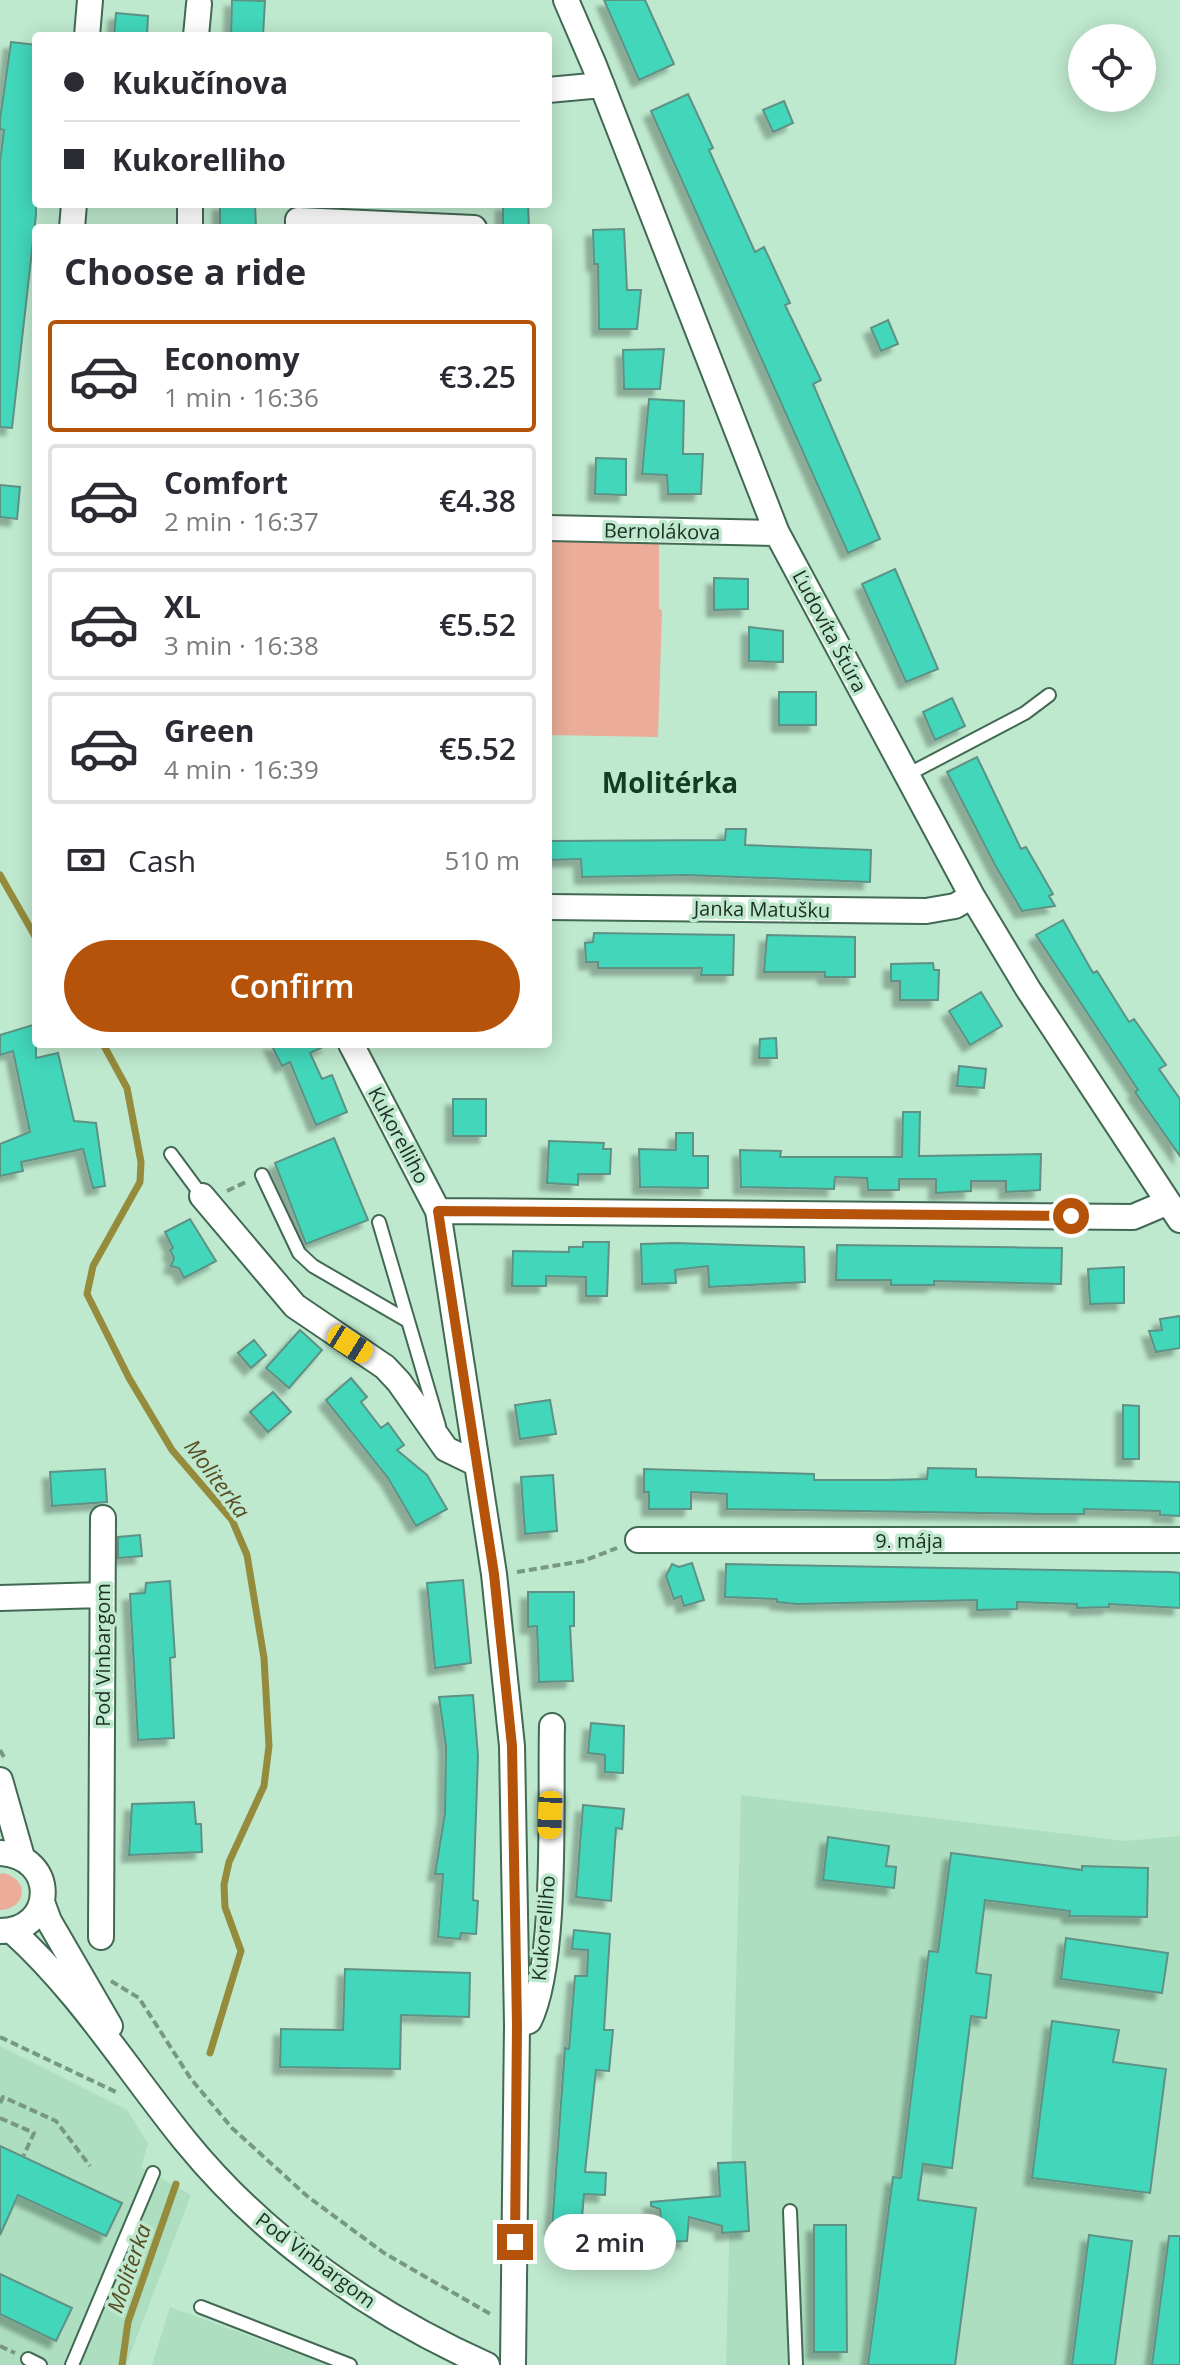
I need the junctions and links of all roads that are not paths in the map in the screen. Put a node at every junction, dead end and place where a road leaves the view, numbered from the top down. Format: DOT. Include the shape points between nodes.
graph roads {
  1 [pos="90,0"];
  2 [pos="566,0"];
  3 [pos="199,4"];
  4 [pos="87,32"];
  5 [pos="196,32"];
  6 [pos="602,85"];
  7 [pos="552,90"];
  8 [pos="298,224"];
  9 [pos="386,224"];
  10 [pos="552,528"];
  11 [pos="777,533"];
  12 [pos="1049,695"];
  13 [pos="907,775"];
  14 [pos="972,896"];
  15 [pos="552,907"];
  16 [pos="353,1048"];
  17 [pos="171,1154"];
  18 [pos="262,1175"];
  19 [pos="205,1199"];
  20 [pos="438,1211"];
  21 [pos="1173,1211"];
  22 [pos="379,1222"];
  23 [pos="408,1321"];
  24 [pos="446,1449"];
  25 [pos="477,1464"];
  26 [pos="103,1518"];
  27 [pos="638,1540"];
  28 [pos="1180,1540"];
  29 [pos="101,1595"];
  30 [pos="0,1598"];
  31 [pos="552,1726"];
  32 [pos="0,1780"];
  33 [pos="11,1855"];
  34 [pos="42,1902"];
  35 [pos="6,1931"];
  36 [pos="101,1937"];
  37 [pos="517,2025"];
  38 [pos="141,2085"];
  39 [pos="153,2173"];
  40 [pos="790,2211"];
  41 [pos="201,2307"];
  42 [pos="72,2365"];
  43 [pos="350,2365"];
  44 [pos="487,2365"];
  45 [pos="513,2365"];
  46 [pos="796,2365"];
  1 -- 4 [label="street"];
  2 -- 6 [label="street, Ľudovíta Štúra"];
  3 -- 5 [label="street"];
  6 -- 7 [label="street"];
  6 -- 11 [label="street, Ľudovíta Štúra"];
  8 -- 9 [label="street"];
  10 -- 11 [label="street, Bernolákova"];
  11 -- 13 [label="street, Ľudovíta Štúra"];
  12 -- 13 [label="lane"];
  13 -- 14 [label="street, Ľudovíta Štúra"];
  14 -- 15 [label="street, Janka Matušku" via="955,906 926,911"];
  14 -- 21 [label="street, Ľudovíta Štúra"];
  16 -- 20 [label="street, Kukorelliho"];
  17 -- 19 [label="lane"];
  18 -- 23 [label="lane" via="299,1253"];
  19 -- 24 [label="street" via="295,1306 385,1367"];
  20 -- 21 [label="street" via="1133,1217"];
  20 -- 25 [label="street, Kukorelliho"];
  22 -- 23 [label="lane"];
  23 -- 24 [label="lane"];
  24 -- 25 [label="street"];
  25 -- 37 [label="street, Kukorelliho" via="512,1746"];
  26 -- 29 [label="street, Pod Vinbargom"];
  27 -- 28 [label="street, 9. mája"];
  29 -- 30 [label="street"];
  29 -- 36 [label="street, Pod Vinbargom"];
  31 -- 37 [label="street, Kukorelliho" via="547,1935 536,2006 529,2021"];
  32 -- 33 [label="street"];
  33 -- 34 [label="street, Pod Vinbargom" via="40,1876"];
  34 -- 35 [label="street" via="25,1925"];
  34 -- 38 [label="street, Pod Vinbargom"];
  35 -- 38 [label="street, Pod Vinbargom" via="43,1958"];
  37 -- 45 [label="street, Kukorelliho"];
  38 -- 44 [label="street, Pod Vinbargom" via="189,2145 287,2243 363,2298"];
  39 -- 42 [label="lane"];
  40 -- 46 [label="lane"];
  41 -- 43 [label="lane"];
}
